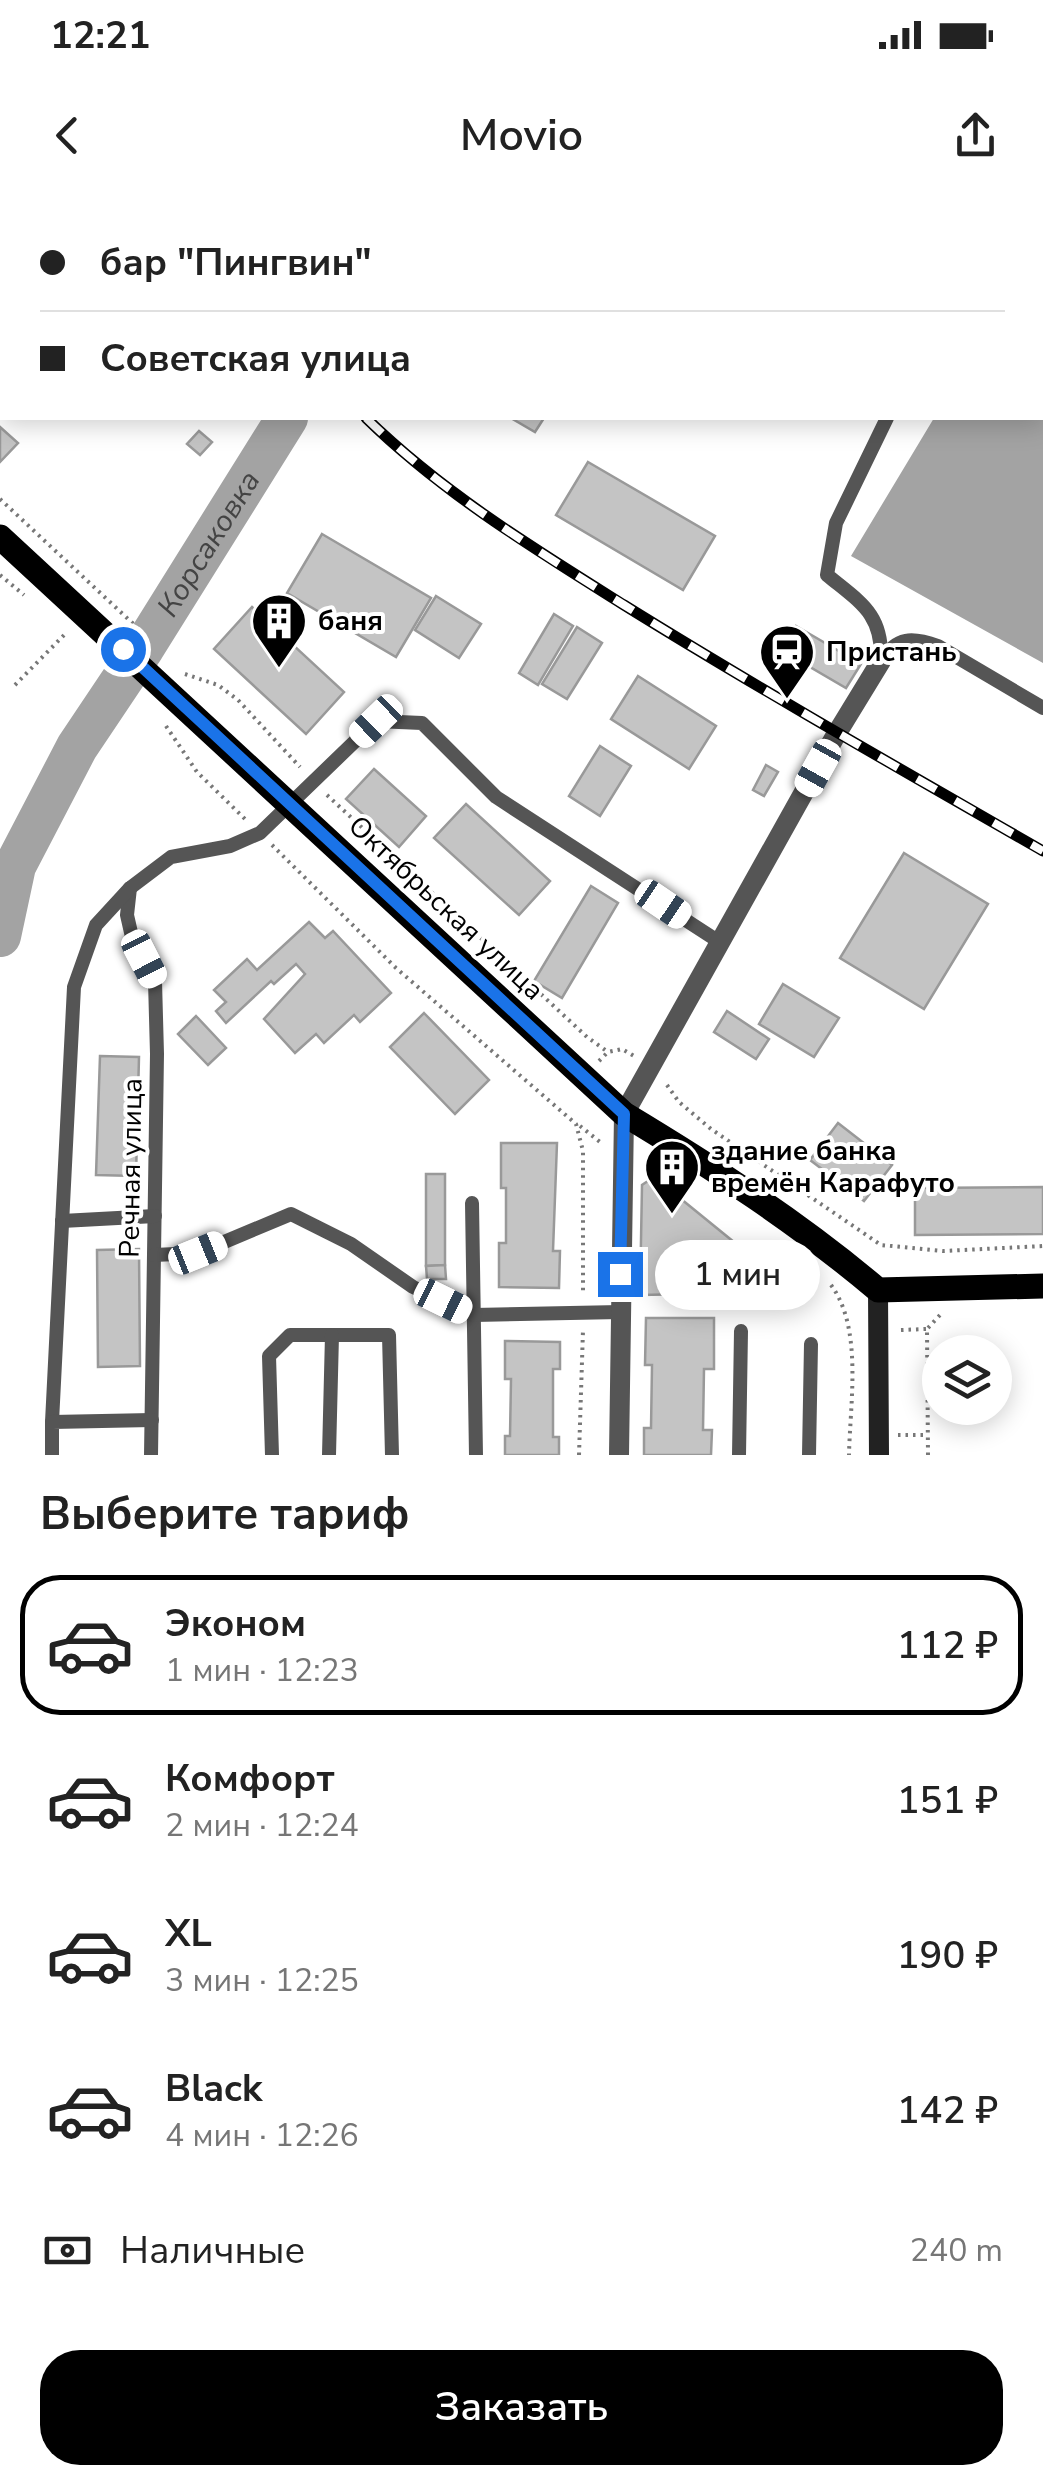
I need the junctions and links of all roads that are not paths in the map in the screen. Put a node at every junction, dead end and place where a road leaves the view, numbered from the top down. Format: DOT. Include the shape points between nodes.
graph roads {
  1 [pos="886,420"];
  2 [pos="0,536"];
  3 [pos="881,661"];
  4 [pos="1043,708"];
  5 [pos="289,804"];
  6 [pos="130,888"];
  7 [pos="721,943"];
  8 [pos="624,1114"];
  9 [pos="472,1203"];
  10 [pos="155,1216"];
  11 [pos="62,1222"];
  12 [pos="154,1255"];
  13 [pos="1043,1286"];
  14 [pos="878,1290"];
  15 [pos="620,1312"];
  16 [pos="474,1315"];
  17 [pos="741,1331"];
  18 [pos="332,1334"];
  19 [pos="812,1344"];
  20 [pos="152,1420"];
  21 [pos="52,1422"];
  22 [pos="879,1445"];
  23 [pos="52,1455"];
  24 [pos="152,1455"];
  25 [pos="272,1455"];
  26 [pos="329,1455"];
  27 [pos="392,1455"];
  28 [pos="476,1455"];
  29 [pos="618,1455"];
  30 [pos="739,1455"];
  31 [pos="809,1455"];
  1 -- 3 [label="lane" via="836,523 828,575 873,617"];
  2 -- 5 [label="main road, Октябрьская улица"];
  3 -- 4 [label="lane" via="906,638 920,640"];
  3 -- 7 [label="street"];
  5 -- 6 [label="lane" via="260,833 172,857"];
  5 -- 7 [label="lane" via="376,721 422,723 496,797"];
  5 -- 8 [label="main road, Октябрьская улица"];
  6 -- 10 [label="lane, Речная улица" via="132,938 155,981"];
  6 -- 11 [label="lane" via="96,926 74,987"];
  7 -- 8 [label="street"];
  8 -- 14 [label="main road, Октябрьская улица" via="824,1244"];
  8 -- 15 [label="street"];
  9 -- 16 [label="lane"];
  10 -- 11 [label="lane"];
  10 -- 12 [label="lane, Речная улица"];
  11 -- 21 [label="lane"];
  12 -- 16 [label="lane" via="198,1253 291,1214"];
  12 -- 20 [label="lane, Речная улица"];
  13 -- 14 [label="main road"];
  14 -- 22 [label="main road"];
  15 -- 16 [label="lane"];
  15 -- 29 [label="street"];
  16 -- 28 [label="lane"];
  17 -- 30 [label="lane"];
  18 -- 25 [label="lane" via="290,1335 270,1356"];
  18 -- 26 [label="lane"];
  18 -- 27 [label="lane" via="389,1334"];
  19 -- 31 [label="lane"];
  20 -- 21 [label="lane"];
  20 -- 24 [label="lane, Речная улица"];
  21 -- 23 [label="lane"];
}
